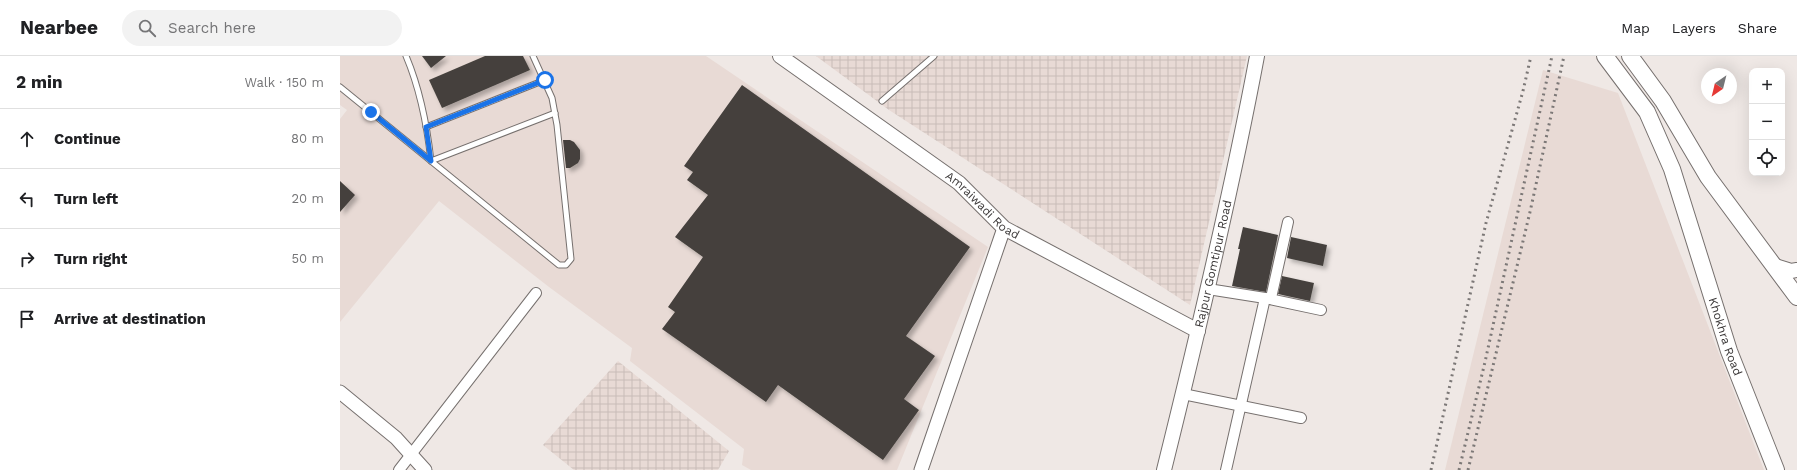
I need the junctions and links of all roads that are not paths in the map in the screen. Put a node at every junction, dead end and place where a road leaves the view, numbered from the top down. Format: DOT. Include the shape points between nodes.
graph roads {
  1 [pos="406,56"];
  2 [pos="533,56"];
  3 [pos="780,56"];
  4 [pos="934,56"];
  5 [pos="1257,56"];
  6 [pos="1605,56"];
  7 [pos="1630,56"];
  8 [pos="545,80"];
  9 [pos="340,87"];
  10 [pos="882,101"];
  11 [pos="554,113"];
  12 [pos="426,127"];
  13 [pos="431,161"];
  14 [pos="1288,222"];
  15 [pos="1004,228"];
  16 [pos="1775,266"];
  17 [pos="1797,270"];
  18 [pos="1208,289"];
  19 [pos="536,293"];
  20 [pos="1797,297"];
  21 [pos="1268,298"];
  22 [pos="1321,310"];
  23 [pos="1198,331"];
  24 [pos="340,392"];
  25 [pos="1182,394"];
  26 [pos="1241,406"];
  27 [pos="1301,418"];
  28 [pos="411,454"];
  29 [pos="399,470"];
  30 [pos="425,470"];
  31 [pos="921,470"];
  32 [pos="1164,470"];
  33 [pos="1226,470"];
  34 [pos="1776,470"];
  1 -- 12 [label="lane" via="416,80"];
  2 -- 8 [label="lane"];
  3 -- 15 [label="main road, Amraiwadi Road" via="959,183"];
  4 -- 10 [label="lane"];
  5 -- 18 [label="main road, Rajpur Gomtipur Road" via="1242,138"];
  6 -- 34 [label="main road, Khokhra Road" via="1648,112 1672,169 1729,350"];
  7 -- 16 [label="main road" via="1662,101 1708,177"];
  8 -- 11 [label="lane" via="552,98"];
  8 -- 12 [label="lane"];
  9 -- 13 [label="lane"];
  11 -- 13 [label="lane"];
  11 -- 13 [label="lane" via="571,259 566,266 559,265"];
  12 -- 13 [label="lane"];
  14 -- 21 [label="street"];
  15 -- 23 [label="main road, Amraiwadi Road"];
  15 -- 31 [label="street"];
  16 -- 17 [label="main road" via="1791,271"];
  16 -- 20 [label="main road"];
  18 -- 21 [label="street"];
  18 -- 23 [label="main road, Rajpur Gomtipur Road"];
  19 -- 28 [label="street"];
  21 -- 22 [label="street"];
  21 -- 26 [label="street"];
  23 -- 25 [label="main road, Rajpur Gomtipur Road"];
  24 -- 28 [label="street" via="396,438"];
  25 -- 26 [label="street"];
  25 -- 32 [label="main road, Rajpur Gomtipur Road"];
  26 -- 27 [label="street"];
  26 -- 33 [label="street"];
  28 -- 29 [label="street"];
  28 -- 30 [label="street"];
}
